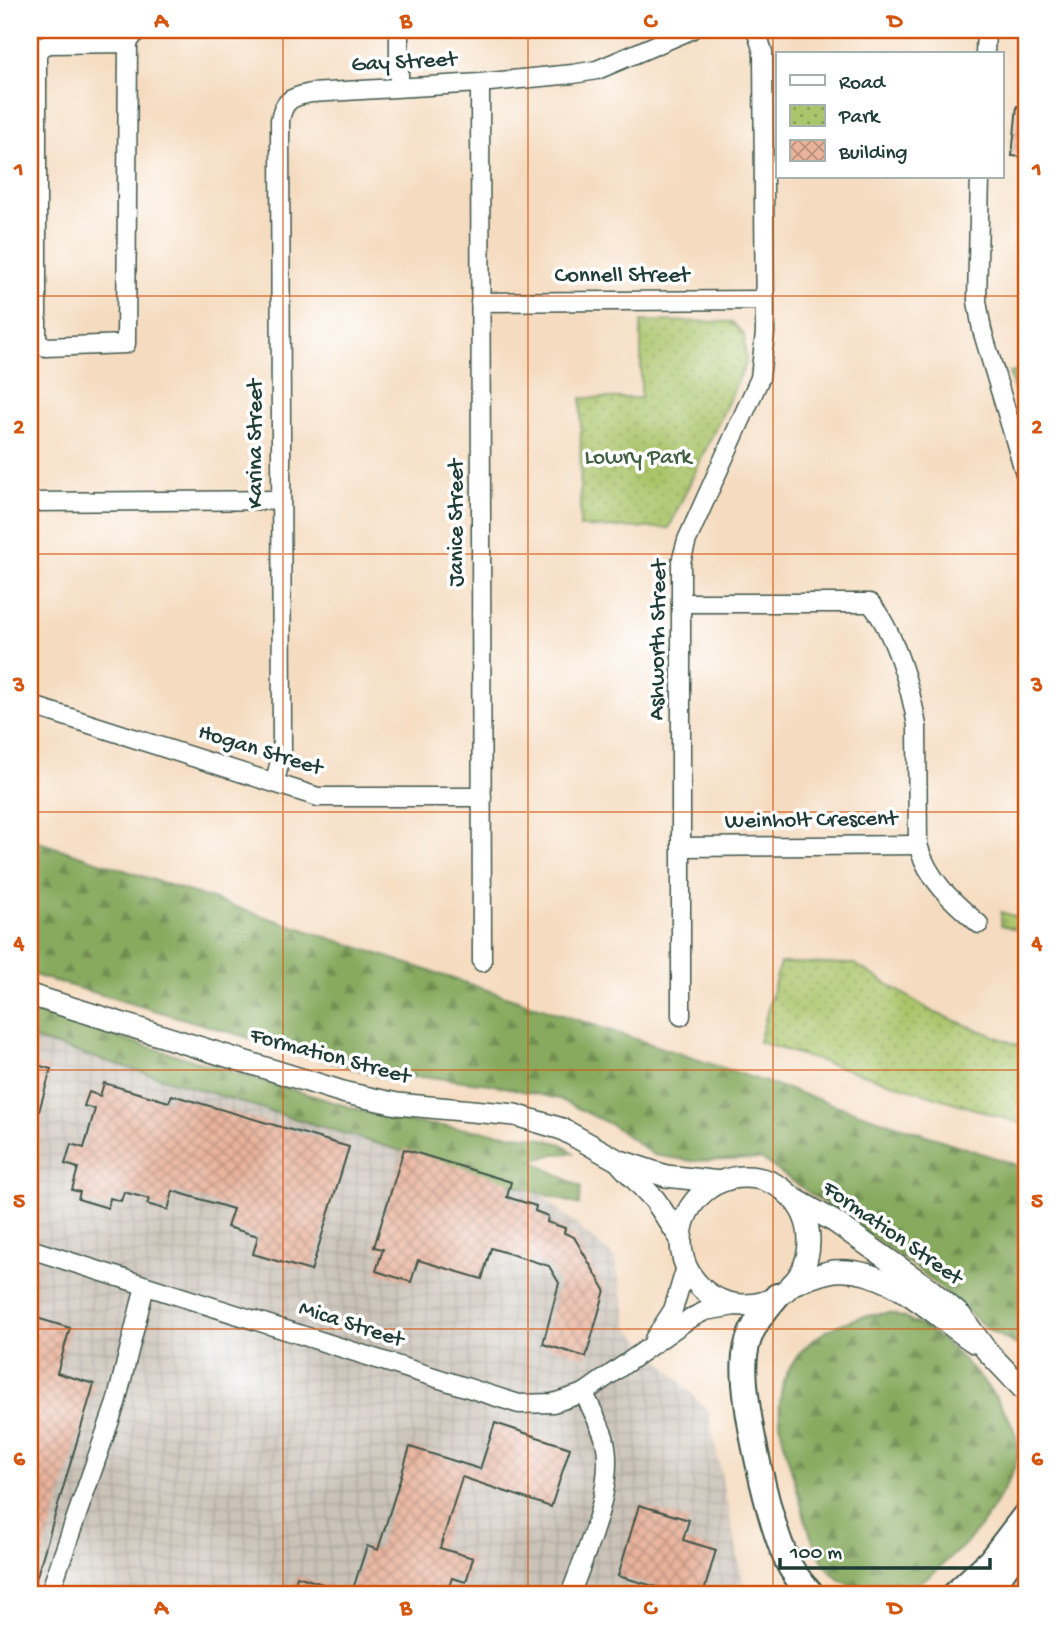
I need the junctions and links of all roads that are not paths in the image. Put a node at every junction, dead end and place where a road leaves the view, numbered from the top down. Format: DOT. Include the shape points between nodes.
graph roads {
  1 [pos="399,30"];
  2 [pos="691,30"];
  3 [pos="756,30"];
  4 [pos="986,30"];
  5 [pos="132,36"];
  6 [pos="985,52"];
  7 [pos="480,83"];
  8 [pos="400,86"];
  9 [pos="283,105"];
  10 [pos="980,178"];
  11 [pos="764,300"];
  12 [pos="480,302"];
  13 [pos="1026,477"];
  14 [pos="281,500"];
  15 [pos="30,502"];
  16 [pos="681,603"];
  17 [pos="30,705"];
  18 [pos="275,781"];
  19 [pos="482,797"];
  20 [pos="918,845"];
  21 [pos="682,848"];
  22 [pos="979,924"];
  23 [pos="482,962"];
  24 [pos="30,995"];
  25 [pos="681,1016"];
  26 [pos="617,1160"];
  27 [pos="720,1182"];
  28 [pos="792,1197"];
  29 [pos="681,1239"];
  30 [pos="30,1249"];
  31 [pos="686,1267"];
  32 [pos="145,1286"];
  33 [pos="785,1290"];
  34 [pos="741,1305"];
  35 [pos="648,1348"];
  36 [pos="986,1350"];
  37 [pos="1026,1392"];
  38 [pos="584,1393"];
  39 [pos="1026,1514"];
  40 [pos="1026,1537"];
  41 [pos="49,1595"];
  42 [pos="570,1595"];
  43 [pos="813,1595"];
  44 [pos="954,1595"];
  45 [pos="987,1595"];
  1 -- 8 [label="street"];
  2 -- 7 [label="street, Gay Street" via="597,70"];
  3 -- 11 [label="street, Ashworth Street" via="763,52"];
  4 -- 6 [label="street"];
  5 -- 5 [label="street" via="126,344 46,347 37,339 37,54 49,44"];
  7 -- 8 [label="street, Gay Street"];
  7 -- 12 [label="street, Janice Street"];
  8 -- 9 [label="street, Gay Street" via="292,96"];
  9 -- 14 [label="street, Karina Street"];
  10 -- 13 [label="street" via="977,301"];
  11 -- 12 [label="street, Connell Street"];
  11 -- 16 [label="street, Ashworth Street" via="760,378 687,540 681,562"];
  12 -- 19 [label="street, Janice Street"];
  14 -- 15 [label="street"];
  14 -- 18 [label="street, Karina Street" via="282,753"];
  16 -- 20 [label="street, Weinholt Crescent" via="870,603 884,618 914,708"];
  16 -- 21 [label="street, Ashworth Street"];
  17 -- 18 [label="street, Hogan Street"];
  18 -- 19 [label="street, Hogan Street" via="318,797"];
  19 -- 23 [label="street, Janice Street"];
  20 -- 21 [label="street, Weinholt Crescent"];
  20 -- 22 [label="street" via="923,864 936,883"];
  21 -- 25 [label="street, Ashworth Street"];
  24 -- 26 [label="main road, Formation Street" via="346,1093 397,1104 515,1115 562,1129"];
  26 -- 27 [label="main road, Formation Street" via="666,1176"];
  26 -- 29 [label="main road, Formation Street" via="655,1200"];
  27 -- 28 [label="main road" via="758,1178"];
  27 -- 29 [label="main road" via="692,1205"];
  28 -- 33 [label="main road" via="808,1231 808,1250 803,1268"];
  28 -- 36 [label="main road, Formation Street" via="927,1287 961,1316"];
  29 -- 31 [label="main road"];
  30 -- 32 [label="street, Mica Street"];
  31 -- 34 [label="main road" via="709,1294"];
  31 -- 35 [label="street, Mica Street" via="673,1310"];
  32 -- 38 [label="street, Mica Street" via="519,1404 553,1403"];
  32 -- 41 [label="street" via="116,1403"];
  33 -- 34 [label="main road" via="760,1303"];
  33 -- 36 [label="main road, Formation Street" via="835,1271 860,1274 911,1294"];
  33 -- 43 [label="highway" via="751,1329 744,1386 783,1552"];
  34 -- 35 [label="street, Mica Street" via="705,1311"];
  35 -- 38 [label="street, Mica Street"];
  36 -- 37 [label="main road, Formation Street"];
  38 -- 42 [label="street" via="604,1438 607,1477"];
  39 -- 44 [label="highway" via="990,1561"];
  40 -- 45 [label="highway"];
}
